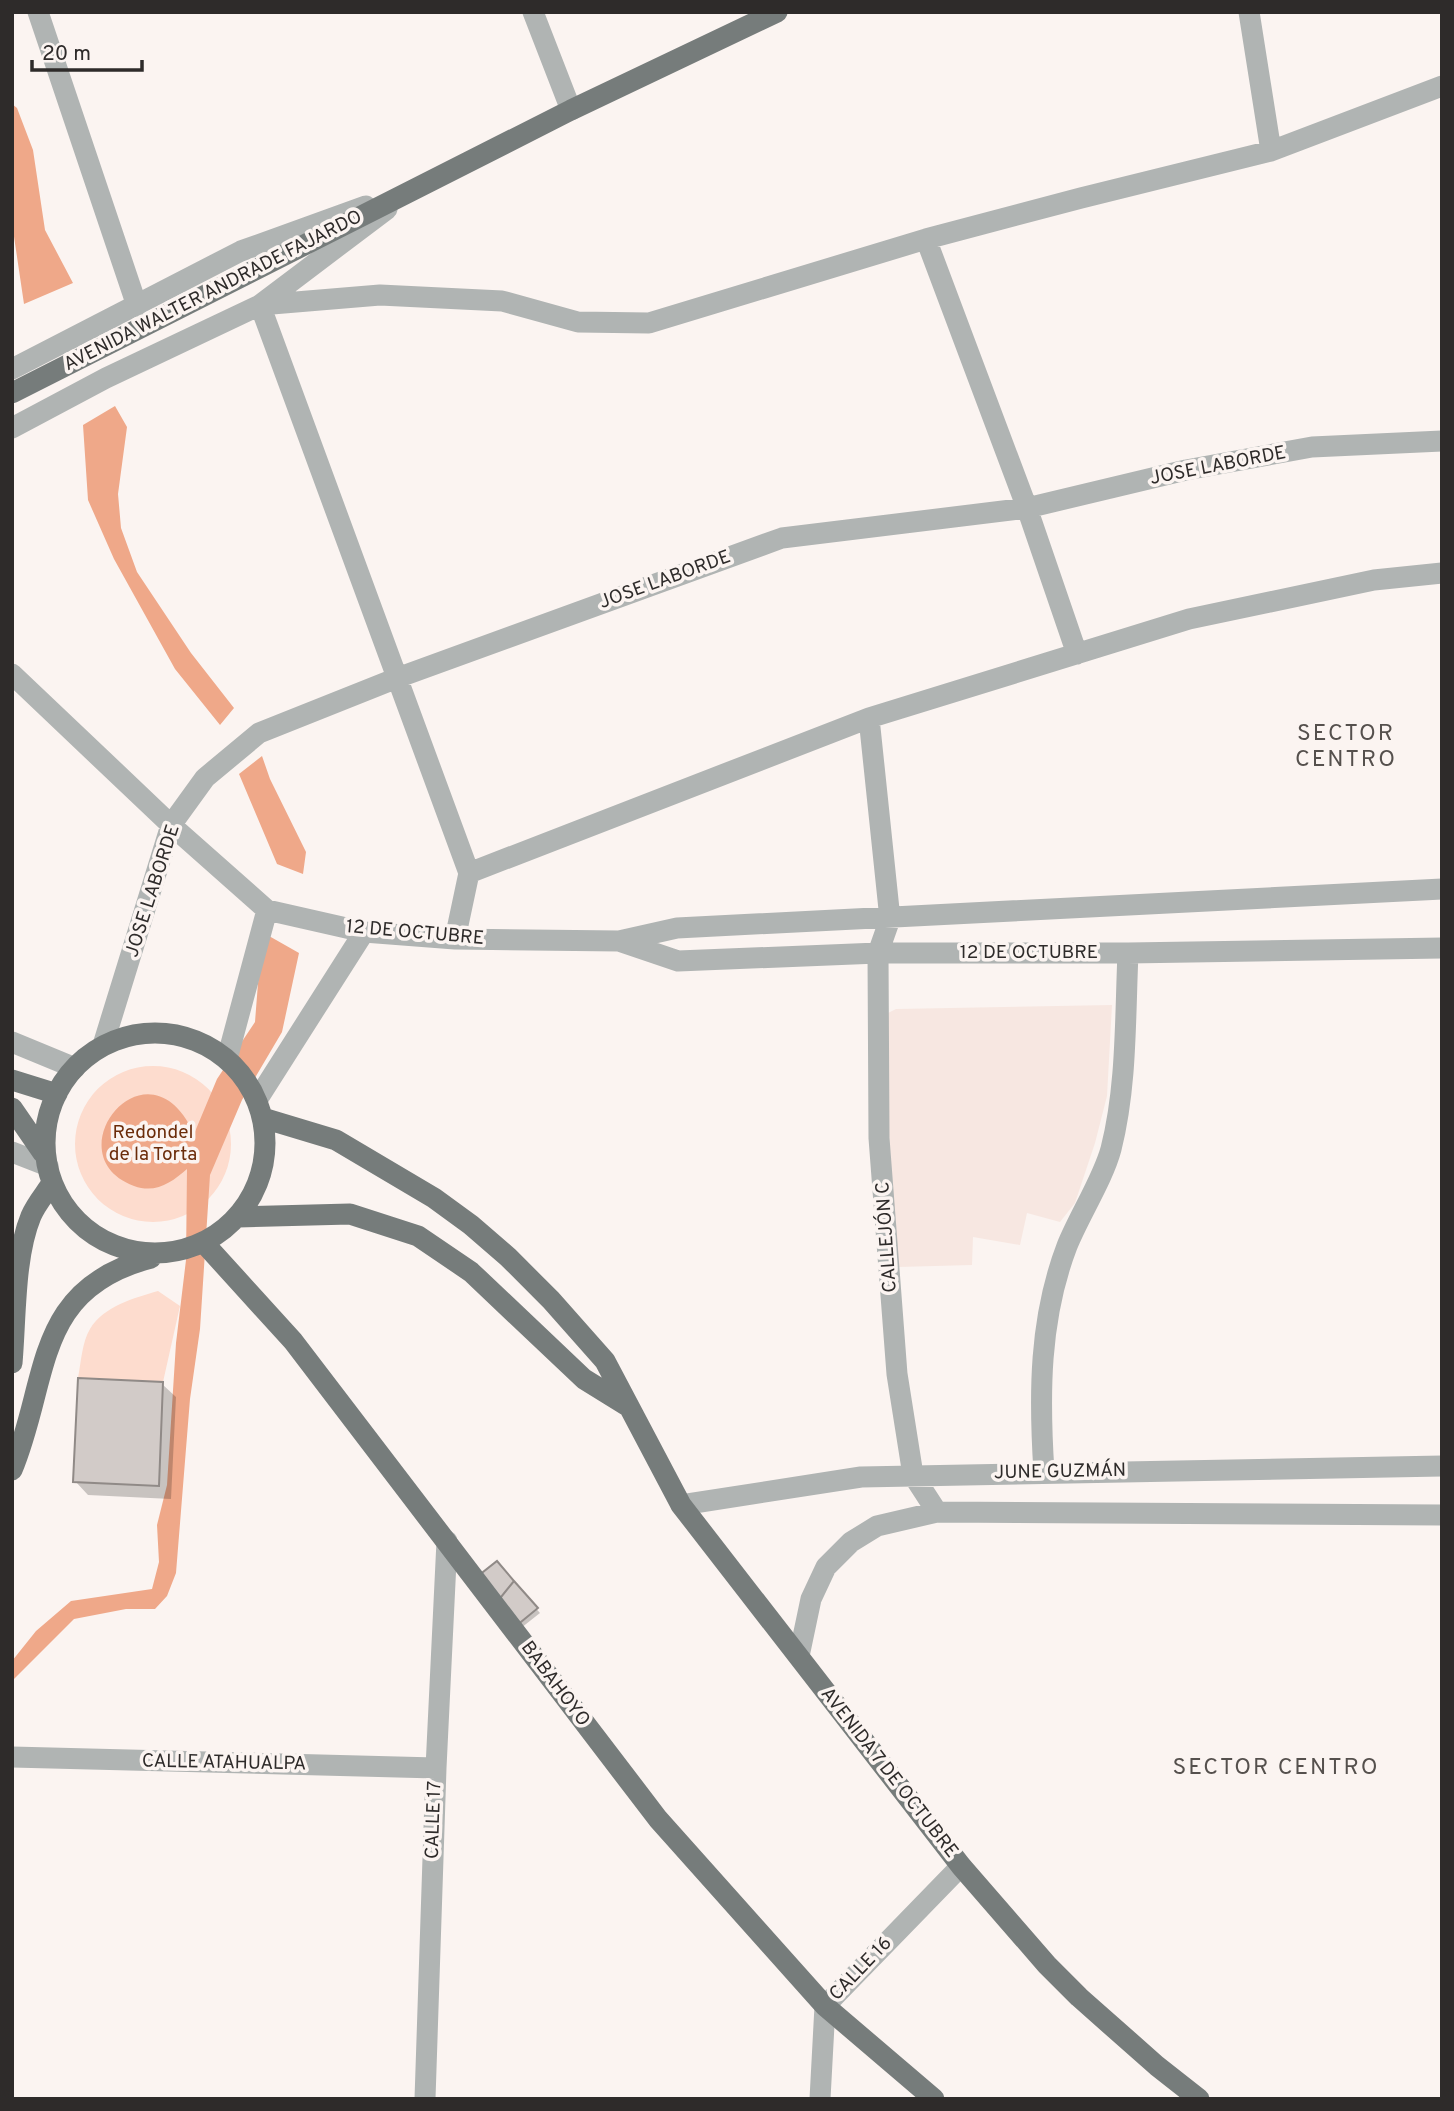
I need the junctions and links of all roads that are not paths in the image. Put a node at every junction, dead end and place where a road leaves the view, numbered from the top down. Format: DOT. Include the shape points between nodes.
graph roads {
  1 [pos="38,12"];
  2 [pos="533,12"];
  3 [pos="777,12"];
  4 [pos="1249,12"];
  5 [pos="1442,86"];
  6 [pos="571,110"];
  7 [pos="1271,152"];
  8 [pos="414,189"];
  9 [pos="926,239"];
  10 [pos="260,305"];
  11 [pos="137,306"];
  12 [pos="12,369"];
  13 [pos="12,393"];
  14 [pos="12,428"];
  15 [pos="1442,441"];
  16 [pos="1027,508"];
  17 [pos="1442,573"];
  18 [pos="1077,654"];
  19 [pos="12,674"];
  20 [pos="397,678"];
  21 [pos="869,718"];
  22 [pos="171,825"];
  23 [pos="469,873"];
  24 [pos="1442,890"];
  25 [pos="267,910"];
  26 [pos="890,919"];
  27 [pos="365,933"];
  28 [pos="455,939"];
  29 [pos="619,941"];
  30 [pos="1442,948"];
  31 [pos="878,953"];
  32 [pos="1128,953"];
  33 [pos="12,1042"];
  34 [pos="103,1045"];
  35 [pos="227,1059"];
  36 [pos="75,1068"];
  37 [pos="12,1080"];
  38 [pos="57,1094"];
  39 [pos="12,1108"];
  40 [pos="260,1109"];
  41 [pos="12,1152"];
  42 [pos="48,1167"];
  43 [pos="238,1217"];
  44 [pos="204,1243"];
  45 [pos="167,1254"];
  46 [pos="12,1363"];
  47 [pos="628,1406"];
  48 [pos="1442,1466"];
  49 [pos="12,1470"];
  50 [pos="1044,1472"];
  51 [pos="913,1475"];
  52 [pos="681,1505"];
  53 [pos="937,1512"];
  54 [pos="1442,1516"];
  55 [pos="447,1541"];
  56 [pos="799,1656"];
  57 [pos="12,1758"];
  58 [pos="436,1768"];
  59 [pos="961,1866"];
  60 [pos="825,2006"];
  61 [pos="425,2099"];
  62 [pos="820,2099"];
  63 [pos="934,2099"];
  64 [pos="1199,2099"];
  1 -- 11 [label="street"];
  2 -- 6 [label="street"];
  3 -- 6 [label="main road, AVENIDA WALTER ANDRADE FAJARDO"];
  4 -- 7 [label="street"];
  5 -- 7 [label="street"];
  6 -- 8 [label="main road, AVENIDA WALTER ANDRADE FAJARDO"];
  7 -- 9 [label="street"];
  8 -- 10 [label="street, AVENIDA WALTER ANDRADE FAJARDO"];
  8 -- 11 [label="street, AVENIDA WALTER ANDRADE FAJARDO" via="241,250"];
  8 -- 13 [label="main road, AVENIDA WALTER ANDRADE FAJARDO"];
  9 -- 10 [label="street" via="649,323 578,322 502,301 380,295"];
  9 -- 16 [label="street"];
  10 -- 14 [label="street, AVENIDA WALTER ANDRADE FAJARDO"];
  10 -- 20 [label="street"];
  11 -- 12 [label="street, AVENIDA WALTER ANDRADE FAJARDO"];
  15 -- 16 [label="street, JOSE LABORDE" via="1312,447 1186,470"];
  16 -- 18 [label="street"];
  16 -- 20 [label="street, JOSE LABORDE" via="782,538"];
  17 -- 18 [label="street" via="1374,579 1189,619"];
  18 -- 21 [label="street"];
  19 -- 22 [label="street, 12 DE OCTUBRE"];
  20 -- 22 [label="street, JOSE LABORDE" via="259,733 205,778"];
  20 -- 23 [label="street"];
  21 -- 23 [label="street"];
  21 -- 26 [label="street"];
  22 -- 25 [label="street, 12 DE OCTUBRE"];
  22 -- 34 [label="street, JOSE LABORDE"];
  23 -- 28 [label="street"];
  24 -- 26 [label="street, 12 DE OCTUBRE"];
  25 -- 27 [label="street, 12 DE OCTUBRE"];
  25 -- 35 [label="street"];
  26 -- 29 [label="street, 12 DE OCTUBRE" via="677,928"];
  26 -- 31 [label="street, CALLEJÓN C"];
  27 -- 28 [label="street, 12 DE OCTUBRE"];
  27 -- 40 [label="street"];
  28 -- 29 [label="street, 12 DE OCTUBRE"];
  29 -- 31 [label="street, 12 DE OCTUBRE" via="678,961"];
  30 -- 32 [label="street, 12 DE OCTUBRE"];
  31 -- 32 [label="street, 12 DE OCTUBRE"];
  31 -- 51 [label="street, CALLEJÓN C" via="879,1138 897,1374"];
  32 -- 50 [label="street" via="1122,1084 1111,1151 1055,1280 1044,1336 1040,1409"];
  33 -- 36 [label="street"];
  34 -- 35 [label="main road" via="137,1034 169,1033 200,1042"];
  34 -- 36 [label="main road"];
  35 -- 40 [label="main road" via="248,1083"];
  36 -- 38 [label="main road"];
  37 -- 38 [label="main road"];
  38 -- 42 [label="main road" via="46,1124"];
  39 -- 42 [label="main road"];
  40 -- 43 [label="main road" via="265,1153 257,1187"];
  40 -- 47 [label="main road, AVENIDA 7 DE OCTUBRE" via="336,1140 435,1198 471,1225 525,1274 605,1361"];
  41 -- 42 [label="street"];
  42 -- 45 [label="main road" via="71,1214 98,1238 131,1252"];
  42 -- 46 [label="main road" via="23,1241"];
  43 -- 44 [label="main road"];
  43 -- 47 [label="main road" via="350,1214 418,1236 471,1272 584,1379"];
  44 -- 45 [label="main road"];
  44 -- 55 [label="main road, BABAHOYO" via="293,1341"];
  45 -- 49 [label="main road" via="124,1265 97,1281 55,1328"];
  47 -- 52 [label="main road, AVENIDA 7 DE OCTUBRE"];
  48 -- 50 [label="street, JUNE GUZMÁN"];
  50 -- 51 [label="street, JUNE GUZMÁN"];
  51 -- 52 [label="street, JUNE GUZMÁN" via="861,1477"];
  51 -- 53 [label="street, CALLEJÓN C"];
  52 -- 56 [label="main road, AVENIDA 7 DE OCTUBRE"];
  53 -- 54 [label="street, JUNE GUZMÁN"];
  53 -- 56 [label="street, JUNE GUZMÁN" via="877,1526 851,1542 826,1567 811,1599"];
  55 -- 58 [label="street, CALLE 17"];
  55 -- 60 [label="main road, BABAHOYO" via="658,1819"];
  56 -- 59 [label="main road, AVENIDA 7 DE OCTUBRE"];
  57 -- 58 [label="street, CALLE ATAHUALPA"];
  58 -- 61 [label="street, CALLE 17"];
  59 -- 60 [label="street, CALLE 16"];
  59 -- 64 [label="main road, AVENIDA 7 DE OCTUBRE" via="1079,1997"];
  60 -- 62 [label="street, CALLE 16"];
  60 -- 63 [label="main road, BABAHOYO"];
}
